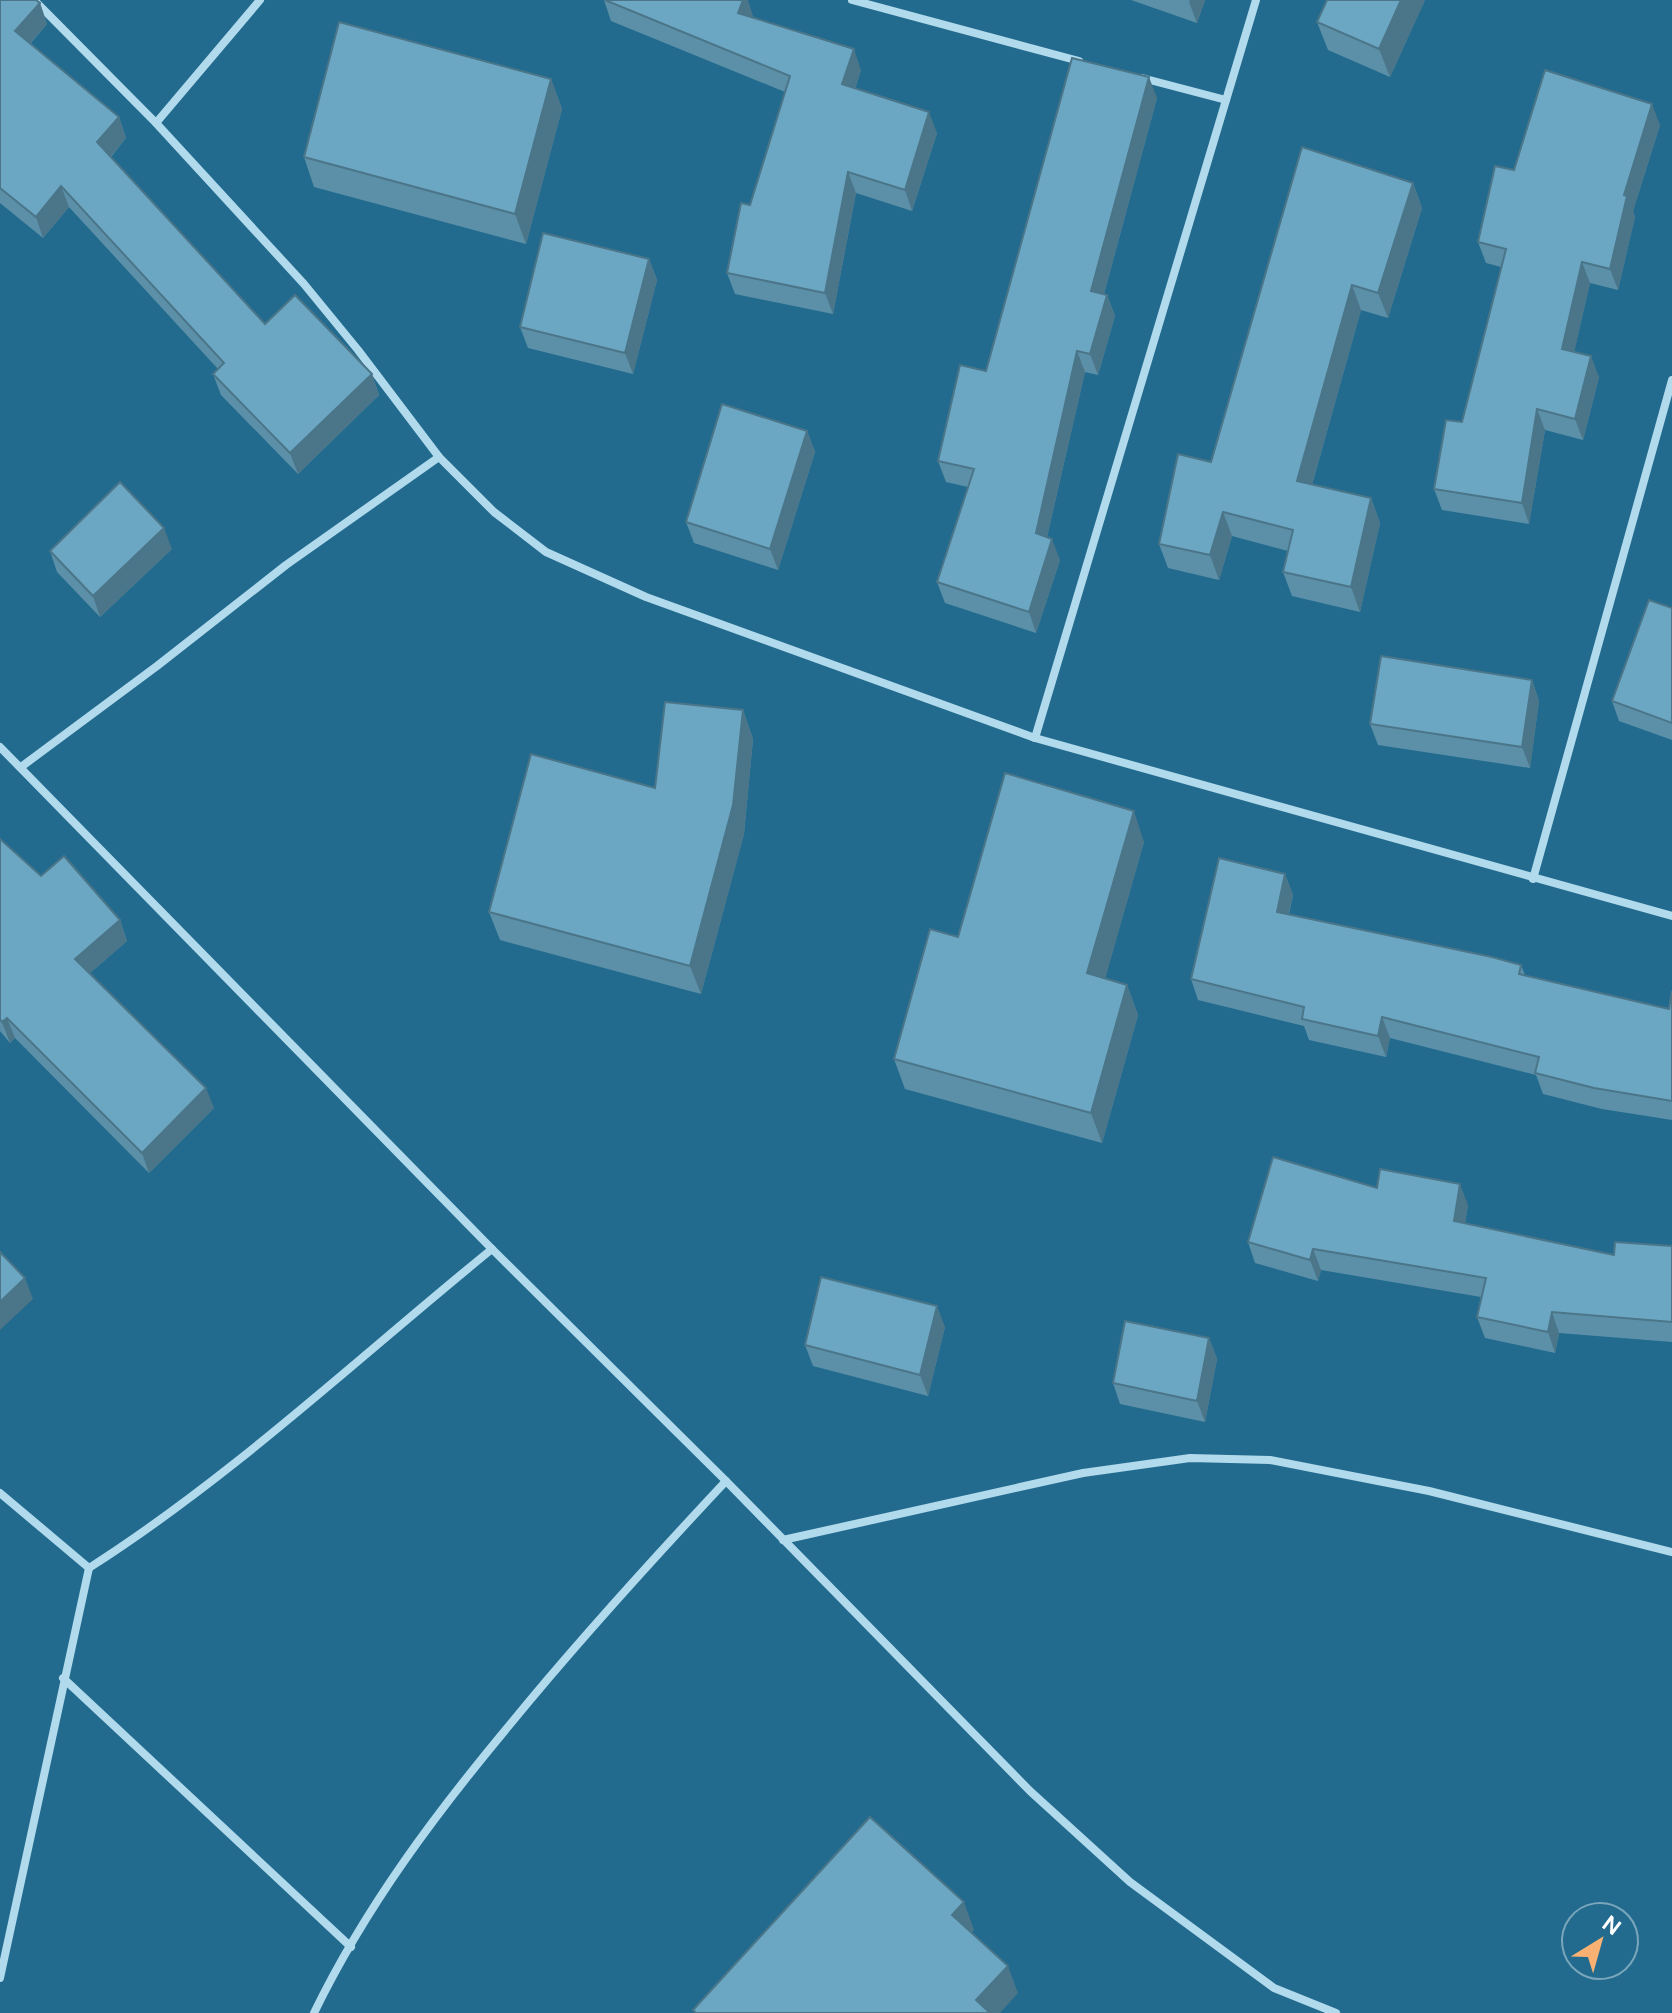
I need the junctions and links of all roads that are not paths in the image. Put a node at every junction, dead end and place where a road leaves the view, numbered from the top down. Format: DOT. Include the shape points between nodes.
graph roads {
  1 [pos="34,0"];
  2 [pos="260,0"];
  3 [pos="852,0"];
  4 [pos="1256,0"];
  5 [pos="1090,64"];
  6 [pos="1136,76"];
  7 [pos="1226,100"];
  8 [pos="156,123"];
  9 [pos="1672,380"];
  10 [pos="439,457"];
  11 [pos="1035,738"];
  12 [pos="0,747"];
  13 [pos="21,767"];
  14 [pos="1533,879"];
  15 [pos="1672,916"];
  16 [pos="492,1249"];
  17 [pos="726,1481"];
  18 [pos="0,1493"];
  19 [pos="783,1540"];
  20 [pos="1672,1552"];
  21 [pos="89,1568"];
  22 [pos="63,1678"];
  23 [pos="351,1947"];
  24 [pos="0,1978"];
  25 [pos="314,2013"];
  26 [pos="1336,2013"];
  1 -- 8 [label="street"];
  2 -- 8 [label="street"];
  3 -- 5 [label="street"];
  4 -- 7 [label="street"];
  6 -- 7 [label="street"];
  7 -- 11 [label="street"];
  8 -- 10 [label="street" via="304,284"];
  9 -- 14 [label="street"];
  10 -- 11 [label="street" via="494,512 546,552 646,597"];
  10 -- 13 [label="street" via="286,565"];
  11 -- 14 [label="street"];
  12 -- 13 [label="street"];
  13 -- 16 [label="street"];
  14 -- 15 [label="street"];
  16 -- 17 [label="street"];
  16 -- 21 [label="street" via="291,1418 178,1507"];
  17 -- 19 [label="street"];
  17 -- 23 [label="street" via="582,1637 473,1768 414,1843"];
  18 -- 21 [label="street"];
  19 -- 20 [label="street" via="1083,1473 1206,1458 1270,1460 1429,1491"];
  19 -- 26 [label="street" via="1030,1791 1130,1882 1274,1988"];
  21 -- 22 [label="street"];
  22 -- 23 [label="street"];
  22 -- 24 [label="street"];
  23 -- 25 [label="street"];
}
